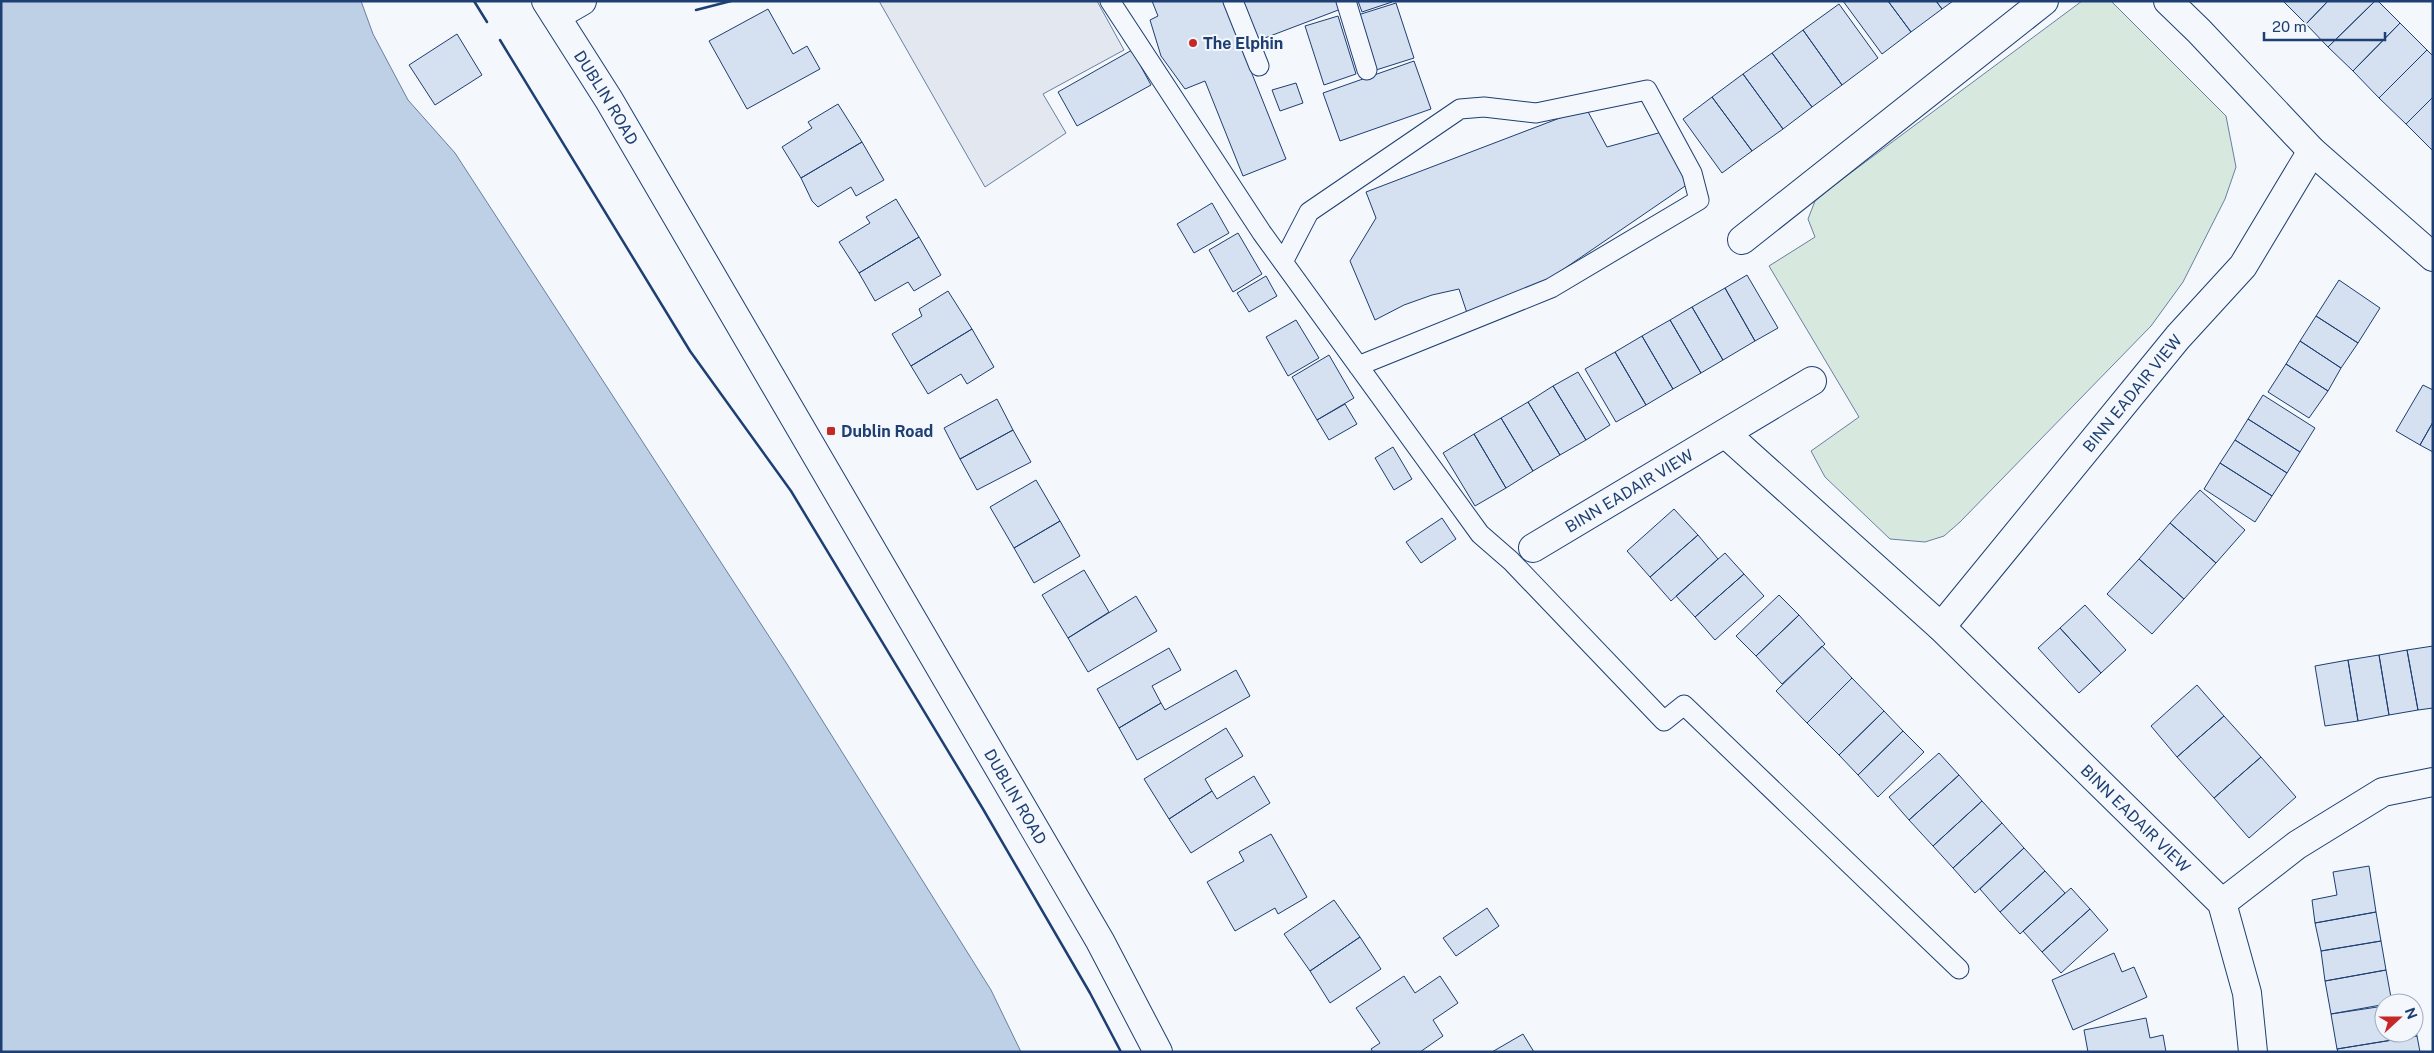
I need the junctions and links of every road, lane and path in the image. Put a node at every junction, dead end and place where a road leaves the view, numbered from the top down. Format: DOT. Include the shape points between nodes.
graph roads {
  1 [pos="582,1"];
  2 [pos="1110,1"];
  3 [pos="1233,1"];
  4 [pos="1346,1"];
  5 [pos="2044,1"];
  6 [pos="2168,1"];
  7 [pos="551,8"];
  8 [pos="1259,66"];
  9 [pos="1367,70"];
  10 [pos="2312,151"];
  11 [pos="1742,240"];
  12 [pos="2433,257"];
  13 [pos="1283,262"];
  14 [pos="1358,366"];
  15 [pos="1812,381"];
  16 [pos="1726,434"];
  17 [pos="1533,548"];
  18 [pos="1941,627"];
  19 [pos="2433,782"];
  20 [pos="2222,903"];
  21 [pos="1959,969"];
  22 [pos="1158,1052"];
  23 [pos="2253,1052"];
  1 -- 7 [label="street"];
  2 -- 13 [label="lane"];
  3 -- 8 [label="lane"];
  4 -- 9 [label="lane"];
  5 -- 11 [label="street"];
  6 -- 10 [label="street"];
  7 -- 22 [label="street, DUBLIN ROAD" via="609,100 1021,805 1100,941"];
  10 -- 12 [label="street"];
  10 -- 18 [label="street, BINN EADAIR VIEW" via="2243,266 2178,337"];
  13 -- 14 [label="lane"];
  13 -- 14 [label="lane" via="1309,212 1460,109 1484,107 1536,113 1647,90 1692,173 1699,200 1551,288"];
  14 -- 21 [label="lane" via="1480,534 1511,561 1664,721 1684,705"];
  15 -- 16 [label="street, BINN EADAIR VIEW"];
  16 -- 17 [label="street, BINN EADAIR VIEW"];
  16 -- 18 [label="street, BINN EADAIR VIEW"];
  18 -- 20 [label="street, BINN EADAIR VIEW"];
  19 -- 20 [label="street" via="2383,792 2297,845"];
  20 -- 23 [label="street, BINN EADAIR VIEW" via="2247,993"];
}
